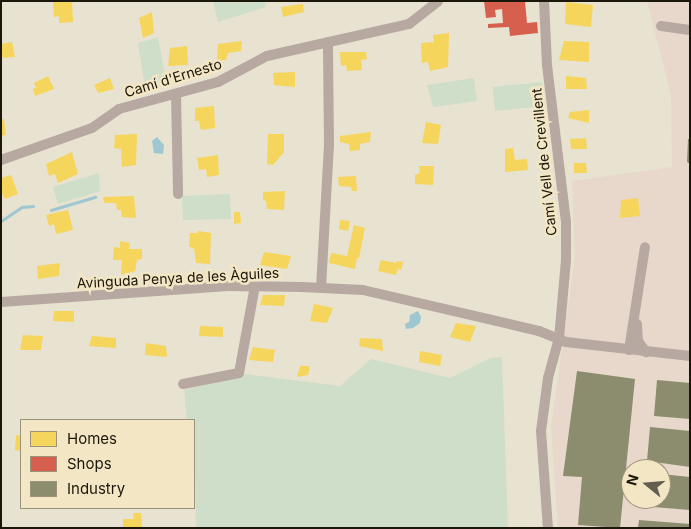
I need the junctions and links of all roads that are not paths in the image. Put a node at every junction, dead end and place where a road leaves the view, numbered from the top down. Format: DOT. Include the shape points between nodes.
graph roads {
  1 [pos="438,1"];
  2 [pos="544,1"];
  3 [pos="661,26"];
  4 [pos="690,30"];
  5 [pos="328,42"];
  6 [pos="176,94"];
  7 [pos="1,160"];
  8 [pos="178,194"];
  9 [pos="644,247"];
  10 [pos="255,286"];
  11 [pos="321,288"];
  12 [pos="1,302"];
  13 [pos="636,313"];
  14 [pos="560,338"];
  15 [pos="629,350"];
  16 [pos="646,352"];
  17 [pos="690,356"];
  18 [pos="184,384"];
  19 [pos="548,528"];
  1 -- 5 [label="street, Camí d'Ernesto" via="409,24"];
  2 -- 14 [label="street, Camí Vell de Crevillent" via="547,65 566,222"];
  3 -- 4 [label="street"];
  5 -- 6 [label="street, Camí d'Ernesto" via="267,56 218,82"];
  5 -- 11 [label="street" via="329,145"];
  6 -- 7 [label="street, Camí d'Ernesto" via="119,109 92,128"];
  6 -- 8 [label="street"];
  9 -- 13 [label="street"];
  10 -- 11 [label="street, Avinguda Penya de les Àguiles"];
  10 -- 12 [label="street, Avinguda Penya de les Àguiles"];
  10 -- 18 [label="street" via="239,373"];
  11 -- 14 [label="street, Avinguda Penya de les Àguiles" via="363,290 540,330"];
  13 -- 15 [label="street"];
  13 -- 16 [label="street" via="638,341"];
  14 -- 15 [label="street, Avinguda Penya de les Àguiles" via="566,342"];
  14 -- 19 [label="street, Camí Vell de Crevillent" via="548,378 541,431"];
  15 -- 16 [label="street, Avinguda Penya de les Àguiles"];
  16 -- 17 [label="street, Avinguda Penya de les Àguiles"];
}
